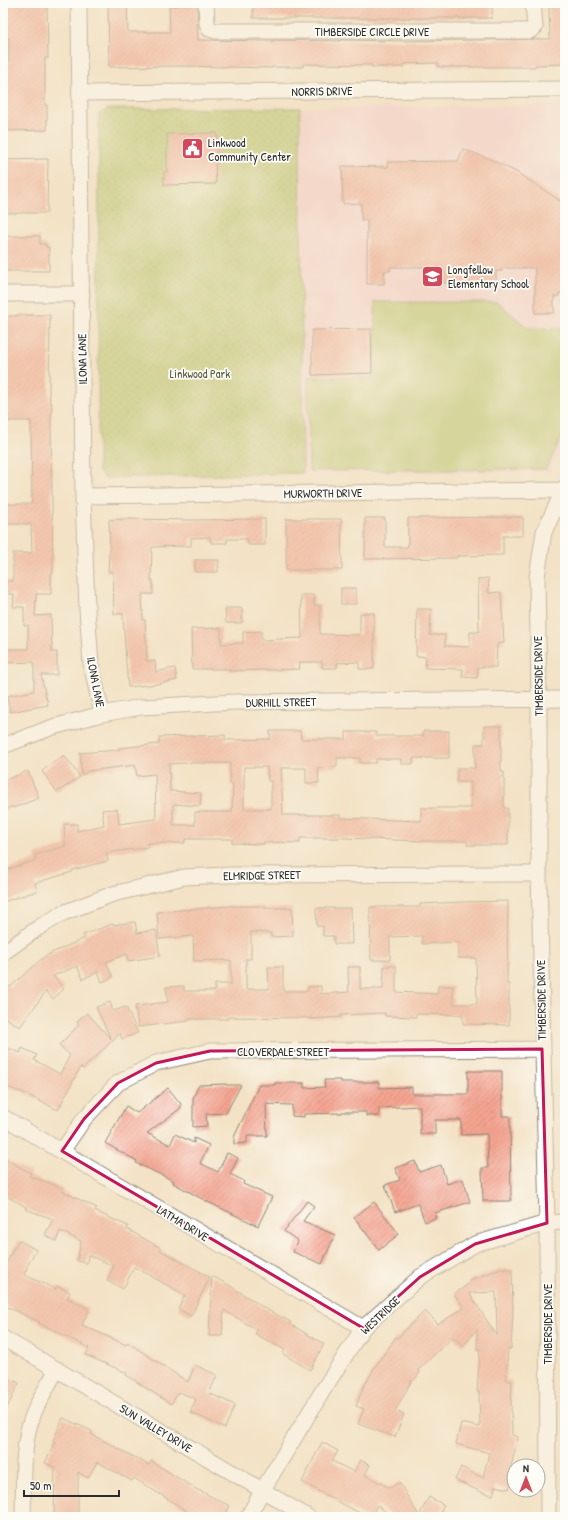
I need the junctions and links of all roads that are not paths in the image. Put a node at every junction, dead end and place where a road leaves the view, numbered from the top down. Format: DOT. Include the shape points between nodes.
graph roads {
  1 [pos="79,3"];
  2 [pos="206,3"];
  3 [pos="533,3"];
  4 [pos="565,89"];
  5 [pos="80,92"];
  6 [pos="3,294"];
  7 [pos="82,294"];
  8 [pos="564,489"];
  9 [pos="83,496"];
  10 [pos="565,698"];
  11 [pos="539,699"];
  12 [pos="102,714"];
  13 [pos="3,746"];
  14 [pos="539,874"];
  15 [pos="3,953"];
  16 [pos="542,1049"];
  17 [pos="3,1117"];
  18 [pos="62,1151"];
  19 [pos="547,1222"];
  20 [pos="565,1222"];
  21 [pos="363,1328"];
  22 [pos="3,1338"];
  23 [pos="57,1369"];
  24 [pos="262,1491"];
  25 [pos="23,1517"];
  26 [pos="248,1517"];
  27 [pos="308,1517"];
  28 [pos="548,1517"];
  1 -- 5 [label="street, ILONA LANE"];
  2 -- 3 [label="street, TIMBERSIDE CIRCLE DRIVE" via="207,23 210,29 215,31 530,31 535,27"];
  4 -- 5 [label="street, NORRIS DRIVE"];
  5 -- 7 [label="street, ILONA LANE"];
  6 -- 7 [label="street"];
  7 -- 9 [label="street, ILONA LANE"];
  8 -- 9 [label="street, MURWORTH DRIVE"];
  8 -- 11 [label="street, TIMBERSIDE DRIVE" via="544,532 537,577"];
  9 -- 12 [label="street, ILONA LANE" via="91,664"];
  10 -- 11 [label="street, DURHILL STREET"];
  11 -- 12 [label="street, DURHILL STREET" via="235,702 141,707"];
  11 -- 14 [label="street, TIMBERSIDE DRIVE"];
  12 -- 13 [label="street, DURHILL STREET" via="53,727"];
  14 -- 15 [label="street, ELMRIDGE STREET" via="184,877 113,894 62,913"];
  14 -- 16 [label="street, TIMBERSIDE DRIVE"];
  16 -- 18 [label="street, CLOVERDALE STREET" via="210,1051 156,1063 118,1083 84,1119"];
  16 -- 19 [label="street, TIMBERSIDE DRIVE"];
  17 -- 18 [label="street, LATMA DRIVE"];
  18 -- 21 [label="street, LATMA DRIVE"];
  19 -- 20 [label="street, WESTRIDGE"];
  19 -- 21 [label="street, WESTRIDGE" via="475,1244 420,1277"];
  19 -- 28 [label="street, TIMBERSIDE DRIVE"];
  21 -- 24 [label="street, WESTRIDGE"];
  22 -- 23 [label="street, SUN VALLEY DRIVE"];
  23 -- 24 [label="street, SUN VALLEY DRIVE"];
  23 -- 25 [label="street" via="36,1408 29,1430 25,1454"];
  24 -- 26 [label="street, WESTRIDGE"];
  24 -- 27 [label="street, SUN VALLEY DRIVE"];
}
